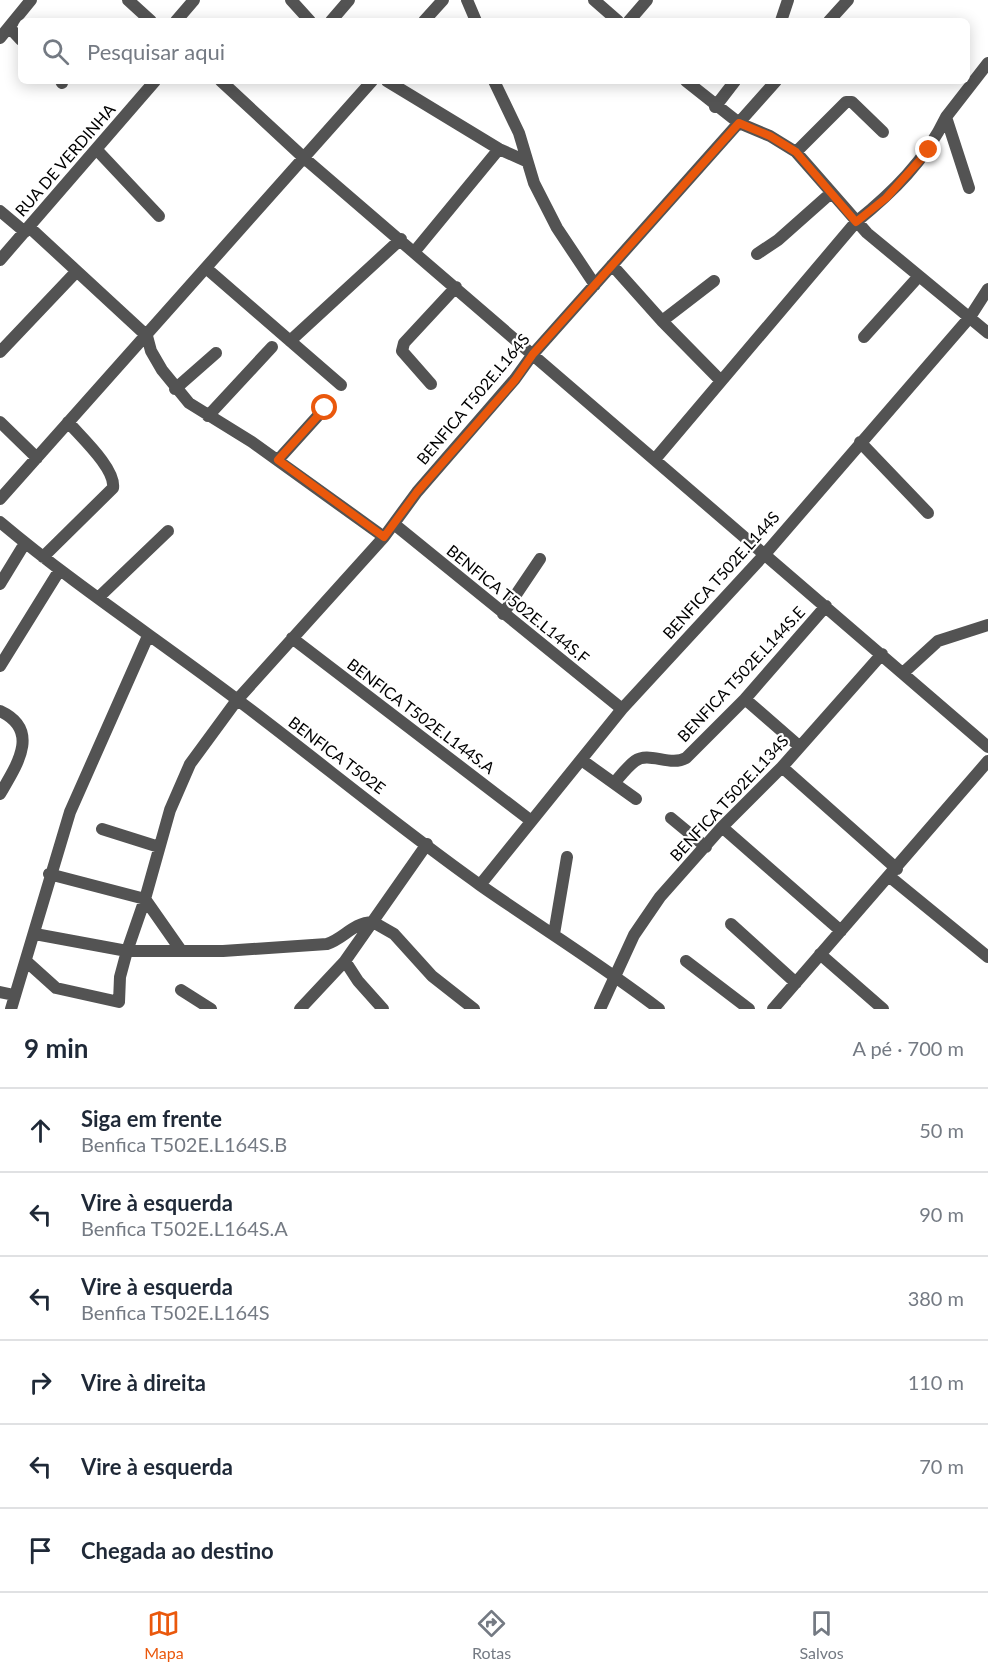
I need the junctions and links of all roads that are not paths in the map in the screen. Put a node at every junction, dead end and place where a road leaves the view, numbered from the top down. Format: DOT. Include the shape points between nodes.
graph roads {
  1 [pos="31,0"];
  2 [pos="128,0"];
  3 [pos="194,0"];
  4 [pos="291,0"];
  5 [pos="349,0"];
  6 [pos="443,0"];
  7 [pos="467,0"];
  8 [pos="594,0"];
  9 [pos="647,0"];
  10 [pos="788,0"];
  11 [pos="848,0"];
  12 [pos="149,18"];
  13 [pos="179,18"];
  14 [pos="307,18"];
  15 [pos="334,18"];
  16 [pos="427,18"];
  17 [pos="475,18"];
  18 [pos="615,18"];
  19 [pos="632,18"];
  20 [pos="781,18"];
  21 [pos="832,18"];
  22 [pos="9,27"];
  23 [pos="18,37"];
  24 [pos="0,38"];
  25 [pos="988,63"];
  26 [pos="151,84"];
  27 [pos="224,84"];
  28 [pos="369,84"];
  29 [pos="392,84"];
  30 [pos="495,84"];
  31 [pos="689,84"];
  32 [pos="733,84"];
  33 [pos="773,84"];
  34 [pos="715,107"];
  35 [pos="946,117"];
  36 [pos="739,123"];
  37 [pos="883,132"];
  38 [pos="96,149"];
  39 [pos="499,149"];
  40 [pos="796,152"];
  41 [pos="303,157"];
  42 [pos="526,160"];
  43 [pos="969,188"];
  44 [pos="831,193"];
  45 [pos="0,211"];
  46 [pos="159,216"];
  47 [pos="856,222"];
  48 [pos="27,230"];
  49 [pos="401,239"];
  50 [pos="415,251"];
  51 [pos="757,254"];
  52 [pos="0,260"];
  53 [pos="612,265"];
  54 [pos="206,268"];
  55 [pos="76,272"];
  56 [pos="919,276"];
  57 [pos="714,281"];
  58 [pos="595,285"];
  59 [pos="456,287"];
  60 [pos="988,289"];
  61 [pos="970,317"];
  62 [pos="662,321"];
  63 [pos="988,333"];
  64 [pos="147,336"];
  65 [pos="864,337"];
  66 [pos="290,341"];
  67 [pos="272,347"];
  68 [pos="0,352"];
  69 [pos="216,353"];
  70 [pos="533,354"];
  71 [pos="721,381"];
  72 [pos="431,384"];
  73 [pos="340,385"];
  74 [pos="175,389"];
  75 [pos="325,408"];
  76 [pos="208,416"];
  77 [pos="0,422"];
  78 [pos="68,422"];
  79 [pos="860,442"];
  80 [pos="37,458"];
  81 [pos="656,458"];
  82 [pos="278,460"];
  83 [pos="0,499"];
  84 [pos="928,513"];
  85 [pos="0,522"];
  86 [pos="394,524"];
  87 [pos="168,531"];
  88 [pos="384,537"];
  89 [pos="25,543"];
  90 [pos="765,554"];
  91 [pos="43,557"];
  92 [pos="540,560"];
  93 [pos="59,572"];
  94 [pos="0,584"];
  95 [pos="99,597"];
  96 [pos="826,606"];
  97 [pos="502,614"];
  98 [pos="988,626"];
  99 [pos="148,636"];
  100 [pos="292,638"];
  101 [pos="882,654"];
  102 [pos="0,666"];
  103 [pos="903,673"];
  104 [pos="745,699"];
  105 [pos="237,700"];
  106 [pos="622,709"];
  107 [pos="0,711"];
  108 [pos="800,746"];
  109 [pos="988,747"];
  110 [pos="583,760"];
  111 [pos="988,761"];
  112 [pos="782,767"];
  113 [pos="615,782"];
  114 [pos="0,794"];
  115 [pos="636,799"];
  116 [pos="671,818"];
  117 [pos="530,820"];
  118 [pos="722,827"];
  119 [pos="102,829"];
  120 [pos="427,844"];
  121 [pos="159,847"];
  122 [pos="705,847"];
  123 [pos="567,857"];
  124 [pos="893,873"];
  125 [pos="49,874"];
  126 [pos="480,885"];
  127 [pos="145,899"];
  128 [pos="373,922"];
  129 [pos="731,924"];
  130 [pos="841,931"];
  131 [pos="35,934"];
  132 [pos="554,934"];
  133 [pos="180,949"];
  134 [pos="986,950"];
  135 [pos="127,951"];
  136 [pos="820,954"];
  137 [pos="26,961"];
  138 [pos="345,961"];
  139 [pos="686,961"];
  140 [pos="615,975"];
  141 [pos="796,983"];
  142 [pos="181,990"];
  143 [pos="0,992"];
  144 [pos="14,995"];
  145 [pos="775,1008"];
  146 [pos="11,1009"];
  147 [pos="211,1009"];
  148 [pos="300,1009"];
  149 [pos="383,1009"];
  150 [pos="474,1009"];
  151 [pos="600,1009"];
  152 [pos="659,1009"];
  153 [pos="749,1009"];
  154 [pos="883,1009"];
  1 -- 22 [label="street"];
  2 -- 12 [label="street"];
  3 -- 13 [label="street"];
  4 -- 14 [label="street"];
  5 -- 15 [label="street"];
  6 -- 16 [label="street"];
  7 -- 17 [label="street"];
  8 -- 18 [label="street"];
  9 -- 19 [label="street"];
  10 -- 20 [label="street"];
  11 -- 21 [label="street"];
  22 -- 23 [label="street"];
  22 -- 24 [label="street"];
  25 -- 35 [label="street"];
  26 -- 38 [label="street, RUA DE VERDINHA"];
  27 -- 41 [label="street"];
  28 -- 41 [label="street"];
  29 -- 39 [label="street"];
  30 -- 42 [label="street" via="519,133"];
  31 -- 34 [label="street"];
  32 -- 34 [label="street"];
  33 -- 36 [label="street, BENFICA T502E.L164S"];
  34 -- 36 [label="street"];
  35 -- 43 [label="street"];
  35 -- 47 [label="street" via="923,157 886,198"];
  36 -- 40 [label="street"];
  36 -- 53 [label="street, BENFICA T502E.L164S"];
  37 -- 40 [label="street" via="852,102 846,102"];
  38 -- 46 [label="street"];
  38 -- 48 [label="street, RUA DE VERDINHA"];
  39 -- 42 [label="street"];
  39 -- 50 [label="street"];
  40 -- 44 [label="street"];
  41 -- 49 [label="street"];
  41 -- 54 [label="street"];
  42 -- 58 [label="street" via="556,228"];
  44 -- 47 [label="street"];
  44 -- 51 [label="street"];
  45 -- 48 [label="street"];
  47 -- 56 [label="street"];
  47 -- 71 [label="street"];
  48 -- 52 [label="street, RUA DE VERDINHA"];
  48 -- 55 [label="street"];
  49 -- 50 [label="street"];
  49 -- 66 [label="street"];
  50 -- 59 [label="street"];
  53 -- 58 [label="street, BENFICA T502E.L164S"];
  53 -- 62 [label="street"];
  54 -- 64 [label="street"];
  54 -- 66 [label="street"];
  55 -- 64 [label="street"];
  55 -- 68 [label="street"];
  56 -- 61 [label="street"];
  56 -- 65 [label="street"];
  57 -- 62 [label="street"];
  58 -- 70 [label="street, BENFICA T502E.L164S"];
  59 -- 70 [label="street"];
  59 -- 72 [label="street" via="404,343 402,351 407,359"];
  60 -- 61 [label="street, BENFICA T502E.L144S"];
  61 -- 63 [label="street"];
  61 -- 79 [label="street, BENFICA T502E.L144S"];
  62 -- 71 [label="street"];
  64 -- 74 [label="street" via="151,351"];
  64 -- 78 [label="street"];
  66 -- 73 [label="street"];
  67 -- 76 [label="street"];
  69 -- 74 [label="street"];
  70 -- 81 [label="street"];
  70 -- 86 [label="street, BENFICA T502E.L164S"];
  71 -- 81 [label="street"];
  74 -- 76 [label="street"];
  75 -- 82 [label="street"];
  76 -- 82 [label="street"];
  77 -- 80 [label="street"];
  78 -- 80 [label="street"];
  78 -- 91 [label="street" via="106,466 114,481 113,488"];
  79 -- 84 [label="street"];
  79 -- 90 [label="street, BENFICA T502E.L144S"];
  80 -- 83 [label="street"];
  81 -- 90 [label="street"];
  82 -- 88 [label="street"];
  85 -- 89 [label="street, BENFICA T502E"];
  86 -- 88 [label="street, BENFICA T502E.L164S"];
  86 -- 97 [label="street, BENFICA T502E.L144S.F"];
  87 -- 95 [label="street"];
  88 -- 100 [label="street, BENFICA T502E.L164S"];
  89 -- 91 [label="street, BENFICA T502E"];
  89 -- 94 [label="street"];
  90 -- 96 [label="street"];
  90 -- 106 [label="street, BENFICA T502E.L144S"];
  91 -- 93 [label="street, BENFICA T502E"];
  92 -- 97 [label="street"];
  93 -- 95 [label="street, BENFICA T502E"];
  93 -- 102 [label="street"];
  95 -- 99 [label="street, BENFICA T502E"];
  96 -- 101 [label="street"];
  96 -- 104 [label="street, BENFICA T502E.L144S.E"];
  97 -- 106 [label="street, BENFICA T502E.L144S.F"];
  98 -- 103 [label="street" via="938,641"];
  99 -- 105 [label="street, BENFICA T502E"];
  99 -- 125 [label="street" via="70,812"];
  100 -- 105 [label="street, BENFICA T502E.L164S"];
  100 -- 117 [label="street, BENFICA T502E.L144S.A"];
  101 -- 103 [label="street"];
  101 -- 108 [label="street, BENFICA T502E.L134S"];
  103 -- 109 [label="street"];
  104 -- 108 [label="street"];
  104 -- 113 [label="street, BENFICA T502E.L144S.E" via="679,762 636,760"];
  105 -- 120 [label="street, BENFICA T502E"];
  105 -- 121 [label="street, BENFICA T502E.L164S" via="190,764"];
  106 -- 110 [label="street, BENFICA T502E.L144S"];
  107 -- 114 [label="street" via="18,723 24,739"];
  108 -- 112 [label="street, BENFICA T502E.L134S"];
  110 -- 113 [label="street"];
  110 -- 117 [label="street, BENFICA T502E.L144S"];
  111 -- 124 [label="street"];
  112 -- 118 [label="street, BENFICA T502E.L134S"];
  112 -- 124 [label="street"];
  113 -- 115 [label="street"];
  116 -- 122 [label="street"];
  117 -- 126 [label="street, BENFICA T502E.L144S"];
  118 -- 122 [label="street, BENFICA T502E.L134S"];
  118 -- 130 [label="street"];
  119 -- 121 [label="street"];
  120 -- 126 [label="street, BENFICA T502E"];
  120 -- 128 [label="street"];
  121 -- 127 [label="street, BENFICA T502E.L164S"];
  122 -- 140 [label="street, BENFICA T502E.L134S" via="660,897 634,935"];
  123 -- 132 [label="street"];
  124 -- 130 [label="street"];
  124 -- 134 [label="street"];
  125 -- 127 [label="street"];
  125 -- 131 [label="street"];
  126 -- 132 [label="street, BENFICA T502E"];
  127 -- 133 [label="street"];
  127 -- 135 [label="street, BENFICA T502E.L164S"];
  128 -- 133 [label="street" via="354,925 338,940 327,944 223,951"];
  128 -- 138 [label="street"];
  128 -- 150 [label="street" via="393,934 432,976"];
  129 -- 141 [label="street"];
  130 -- 136 [label="street"];
  131 -- 135 [label="street"];
  131 -- 137 [label="street"];
  132 -- 140 [label="street, BENFICA T502E"];
  133 -- 135 [label="street"];
  135 -- 137 [label="street, BENFICA T502E.L164S" via="119,1002 56,988"];
  136 -- 141 [label="street"];
  136 -- 154 [label="street"];
  137 -- 144 [label="street"];
  138 -- 148 [label="street"];
  138 -- 149 [label="street"];
  139 -- 153 [label="street"];
  140 -- 151 [label="street, BENFICA T502E.L134S"];
  140 -- 152 [label="street, BENFICA T502E"];
  141 -- 145 [label="street"];
  142 -- 147 [label="street"];
  143 -- 144 [label="street"];
  144 -- 146 [label="street"];
}
